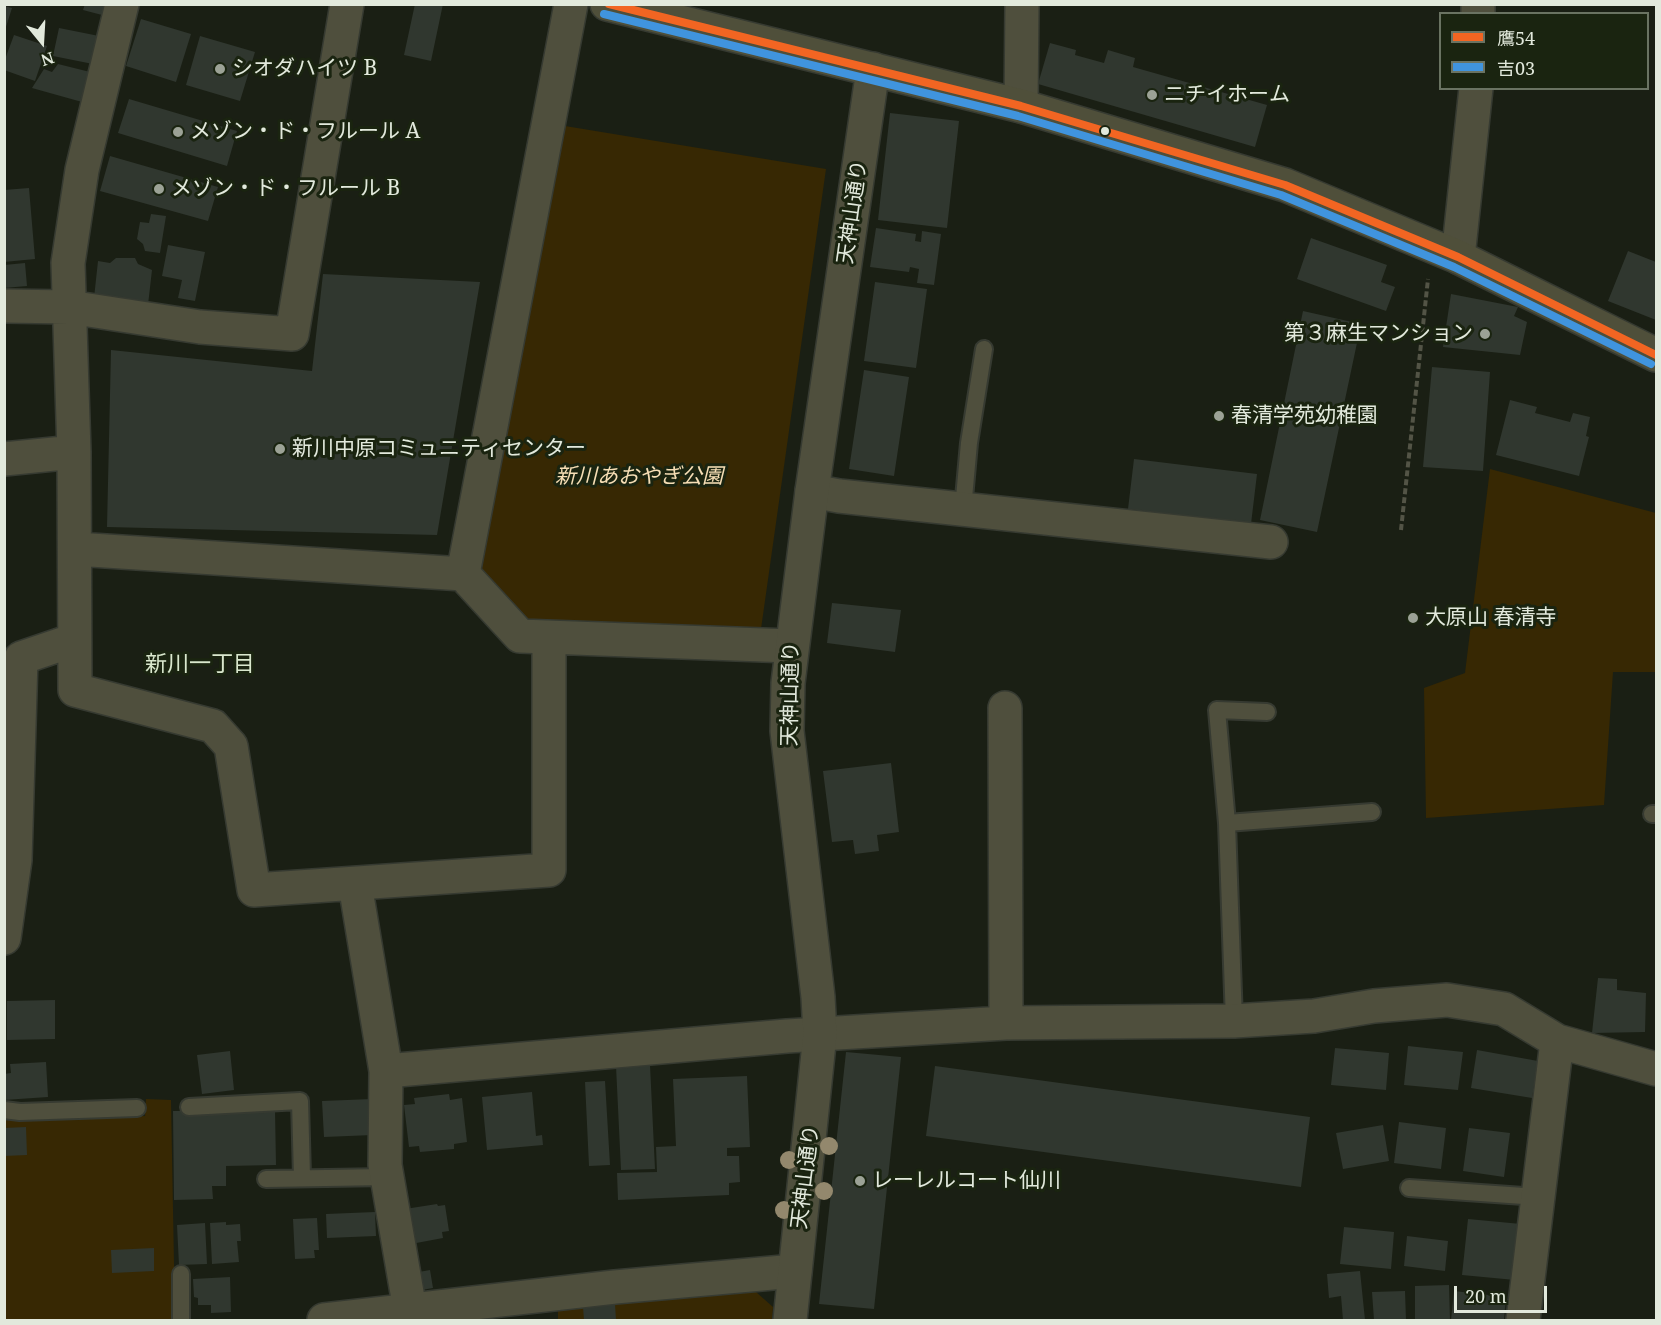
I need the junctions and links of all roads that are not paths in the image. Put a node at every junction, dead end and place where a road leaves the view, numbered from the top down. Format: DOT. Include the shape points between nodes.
graph roads {
  1 [pos="122,4"];
  2 [pos="347,4"];
  3 [pos="571,4"];
  4 [pos="607,4"];
  5 [pos="1022,4"];
  6 [pos="873,69"];
  7 [pos="1476,90"];
  8 [pos="1021,106"];
  9 [pos="1445,251"];
  10 [pos="4,306"];
  11 [pos="69,307"];
  12 [pos="984,349"];
  13 [pos="1656,355"];
  14 [pos="74,452"];
  15 [pos="4,459"];
  16 [pos="812,491"];
  17 [pos="963,509"];
  18 [pos="1271,543"];
  19 [pos="75,549"];
  20 [pos="463,574"];
  21 [pos="549,639"];
  22 [pos="74,640"];
  23 [pos="790,646"];
  24 [pos="1005,708"];
  25 [pos="1267,712"];
  26 [pos="13,715"];
  27 [pos="1372,812"];
  28 [pos="1227,823"];
  29 [pos="10,860"];
  30 [pos="355,884"];
  31 [pos="4,938"];
  32 [pos="1234,1021"];
  33 [pos="1006,1023"];
  34 [pos="820,1034"];
  35 [pos="1557,1041"];
  36 [pos="1656,1069"];
  37 [pos="386,1071"];
  38 [pos="189,1107"];
  39 [pos="137,1108"];
  40 [pos="4,1110"];
  41 [pos="302,1177"];
  42 [pos="387,1177"];
  43 [pos="266,1179"];
  44 [pos="1409,1188"];
  45 [pos="1538,1197"];
  46 [pos="795,1271"];
  47 [pos="181,1274"];
  48 [pos="410,1310"];
  49 [pos="485,1311"];
  50 [pos="181,1320"];
  51 [pos="339,1320"];
  52 [pos="790,1320"];
  53 [pos="1523,1320"];
  1 -- 11 [label="street" via="82,170 68,263"];
  2 -- 11 [label="street" via="292,334 200,327"];
  3 -- 20 [label="street"];
  4 -- 6 [label="main road"];
  5 -- 8 [label="street"];
  6 -- 8 [label="main road"];
  6 -- 16 [label="street, 天神山通り"];
  7 -- 9 [label="street"];
  8 -- 9 [label="main road" via="1285,185"];
  9 -- 13 [label="main road"];
  10 -- 11 [label="street"];
  11 -- 14 [label="street"];
  12 -- 17 [label="lane"];
  14 -- 15 [label="street"];
  14 -- 19 [label="street"];
  16 -- 17 [label="street"];
  16 -- 23 [label="street, 天神山通り"];
  17 -- 18 [label="street"];
  19 -- 20 [label="street"];
  19 -- 22 [label="street"];
  20 -- 21 [label="street" via="520,636"];
  21 -- 23 [label="street"];
  21 -- 30 [label="street" via="549,870"];
  22 -- 26 [label="street" via="21,658"];
  22 -- 30 [label="street" via="75,690 213,726 231,746 254,890"];
  23 -- 34 [label="street, 天神山通り" via="787,731"];
  24 -- 33 [label="street"];
  25 -- 28 [label="lane" via="1218,710"];
  26 -- 29 [label="street"];
  27 -- 28 [label="lane"];
  28 -- 32 [label="lane"];
  29 -- 31 [label="street"];
  30 -- 37 [label="street"];
  32 -- 33 [label="street"];
  32 -- 35 [label="street" via="1447,1000 1504,1009"];
  33 -- 34 [label="street"];
  34 -- 37 [label="street"];
  34 -- 46 [label="street, 天神山通り"];
  35 -- 36 [label="street"];
  35 -- 45 [label="street"];
  37 -- 42 [label="street"];
  38 -- 41 [label="lane" via="300,1101"];
  39 -- 40 [label="lane"];
  41 -- 42 [label="lane"];
  41 -- 43 [label="lane"];
  42 -- 48 [label="street"];
  44 -- 45 [label="lane"];
  45 -- 53 [label="street"];
  46 -- 49 [label="street" via="756,1273"];
  46 -- 52 [label="street, 天神山通り"];
  47 -- 50 [label="lane"];
  48 -- 49 [label="street"];
  48 -- 51 [label="street"];
}
